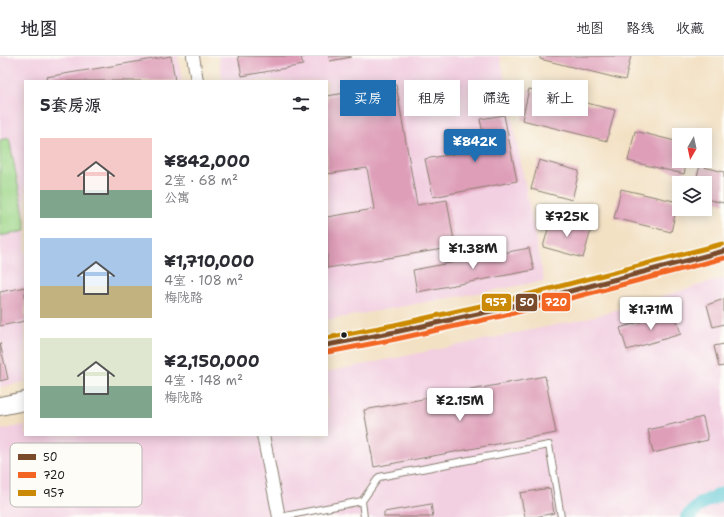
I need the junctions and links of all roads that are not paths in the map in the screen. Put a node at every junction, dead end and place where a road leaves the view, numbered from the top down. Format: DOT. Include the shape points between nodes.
graph roads {
  1 [pos="193,56"];
  2 [pos="198,80"];
  3 [pos="724,252"];
  4 [pos="328,345"];
  5 [pos="24,401"];
  6 [pos="0,406"];
  7 [pos="263,436"];
  8 [pos="362,501"];
  9 [pos="280,517"];
  10 [pos="364,517"];
  11 [pos="561,517"];
  1 -- 2 [label="street"];
  3 -- 4 [label="street" via="505,308"];
  5 -- 6 [label="street"];
  7 -- 9 [label="street"];
  8 -- 9 [label="lane"];
  8 -- 10 [label="lane"];
  8 -- 11 [label="lane" via="379,477 549,445"];
}
